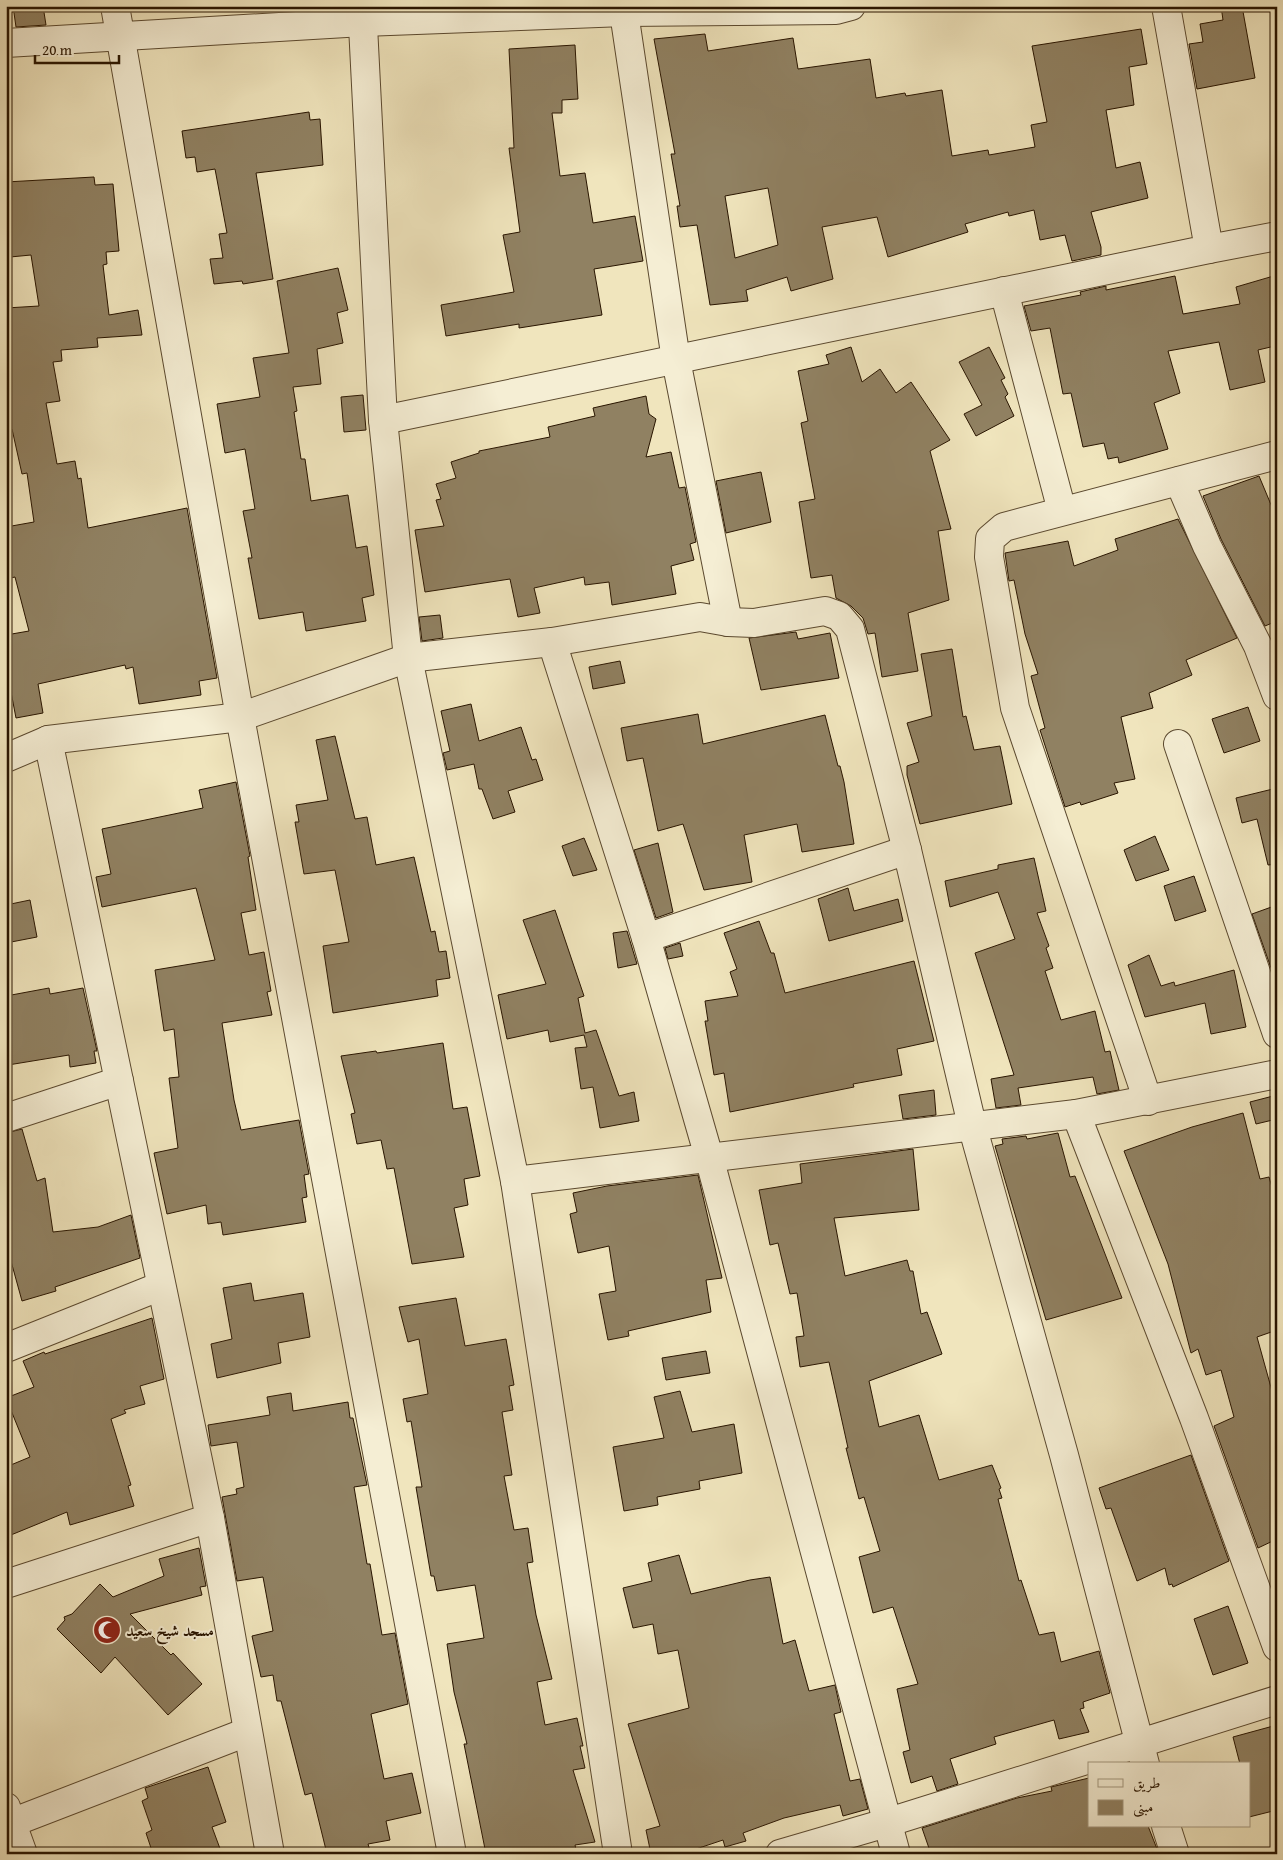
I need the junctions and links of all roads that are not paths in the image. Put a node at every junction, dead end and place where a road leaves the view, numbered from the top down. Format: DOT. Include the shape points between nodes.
graph roads {
  1 [pos="115,6"];
  2 [pos="851,6"];
  3 [pos="1166,6"];
  4 [pos="624,9"];
  5 [pos="362,14"];
  6 [pos="120,37"];
  7 [pos="6,43"];
  8 [pos="1277,236"];
  9 [pos="1209,249"];
  10 [pos="1004,291"];
  11 [pos="676,360"];
  12 [pos="383,420"];
  13 [pos="1277,454"];
  14 [pos="1179,481"];
  15 [pos="1062,511"];
  16 [pos="728,622"];
  17 [pos="552,642"];
  18 [pos="408,658"];
  19 [pos="1277,696"];
  20 [pos="240,717"];
  21 [pos="48,740"];
  22 [pos="1178,744"];
  23 [pos="6,758"];
  24 [pos="907,850"];
  25 [pos="646,938"];
  26 [pos="1277,1034"];
  27 [pos="1277,1074"];
  28 [pos="119,1081"];
  29 [pos="1148,1101"];
  30 [pos="1076,1114"];
  31 [pos="6,1118"];
  32 [pos="972,1125"];
  33 [pos="709,1157"];
  34 [pos="514,1181"];
  35 [pos="160,1286"];
  36 [pos="6,1348"];
  37 [pos="210,1518"];
  38 [pos="6,1584"];
  39 [pos="1277,1647"];
  40 [pos="1277,1700"];
  41 [pos="247,1732"];
  42 [pos="1142,1754"];
  43 [pos="1112,1762"];
  44 [pos="1088,1769"];
  45 [pos="8,1818"];
  46 [pos="886,1823"];
  47 [pos="1167,1828"];
  48 [pos="23,1854"];
  49 [pos="270,1854"];
  50 [pos="452,1854"];
  51 [pos="618,1854"];
  52 [pos="780,1854"];
  53 [pos="896,1854"];
  54 [pos="1175,1854"];
  1 -- 6 [label="street"];
  2 -- 4 [label="street" via="836,10"];
  3 -- 9 [label="street"];
  4 -- 5 [label="street"];
  4 -- 11 [label="street"];
  5 -- 6 [label="street"];
  5 -- 12 [label="street"];
  6 -- 7 [label="street"];
  6 -- 20 [label="street"];
  8 -- 9 [label="street"];
  9 -- 10 [label="street"];
  10 -- 11 [label="street"];
  10 -- 15 [label="street"];
  11 -- 12 [label="street"];
  11 -- 16 [label="street"];
  12 -- 18 [label="street"];
  13 -- 14 [label="street"];
  14 -- 15 [label="street"];
  14 -- 19 [label="street" via="1207,546 1258,646"];
  15 -- 29 [label="street" via="1004,527 990,539 989,558 1015,708"];
  16 -- 17 [label="street" via="700,617"];
  16 -- 24 [label="street" via="754,623 825,611 838,616 850,629"];
  17 -- 18 [label="street"];
  17 -- 25 [label="street"];
  18 -- 20 [label="street"];
  18 -- 34 [label="street"];
  20 -- 21 [label="street"];
  20 -- 50 [label="street"];
  21 -- 23 [label="street"];
  21 -- 28 [label="street"];
  22 -- 26 [label="street"];
  24 -- 25 [label="street"];
  24 -- 32 [label="street"];
  25 -- 33 [label="street"];
  27 -- 29 [label="street"];
  28 -- 31 [label="street"];
  28 -- 35 [label="street"];
  29 -- 30 [label="street"];
  30 -- 32 [label="street"];
  30 -- 39 [label="street" via="1194,1418"];
  32 -- 33 [label="street"];
  32 -- 42 [label="street" via="1064,1455"];
  33 -- 34 [label="street"];
  33 -- 46 [label="street"];
  34 -- 51 [label="street"];
  35 -- 36 [label="street"];
  35 -- 37 [label="street"];
  37 -- 38 [label="street"];
  37 -- 41 [label="street"];
  40 -- 42 [label="street"];
  41 -- 45 [label="street"];
  41 -- 49 [label="street"];
  42 -- 43 [label="street"];
  44 -- 46 [label="street"];
  45 -- 48 [label="street"];
  46 -- 52 [label="street"];
  46 -- 53 [label="street"];
  47 -- 54 [label="street"];
}
